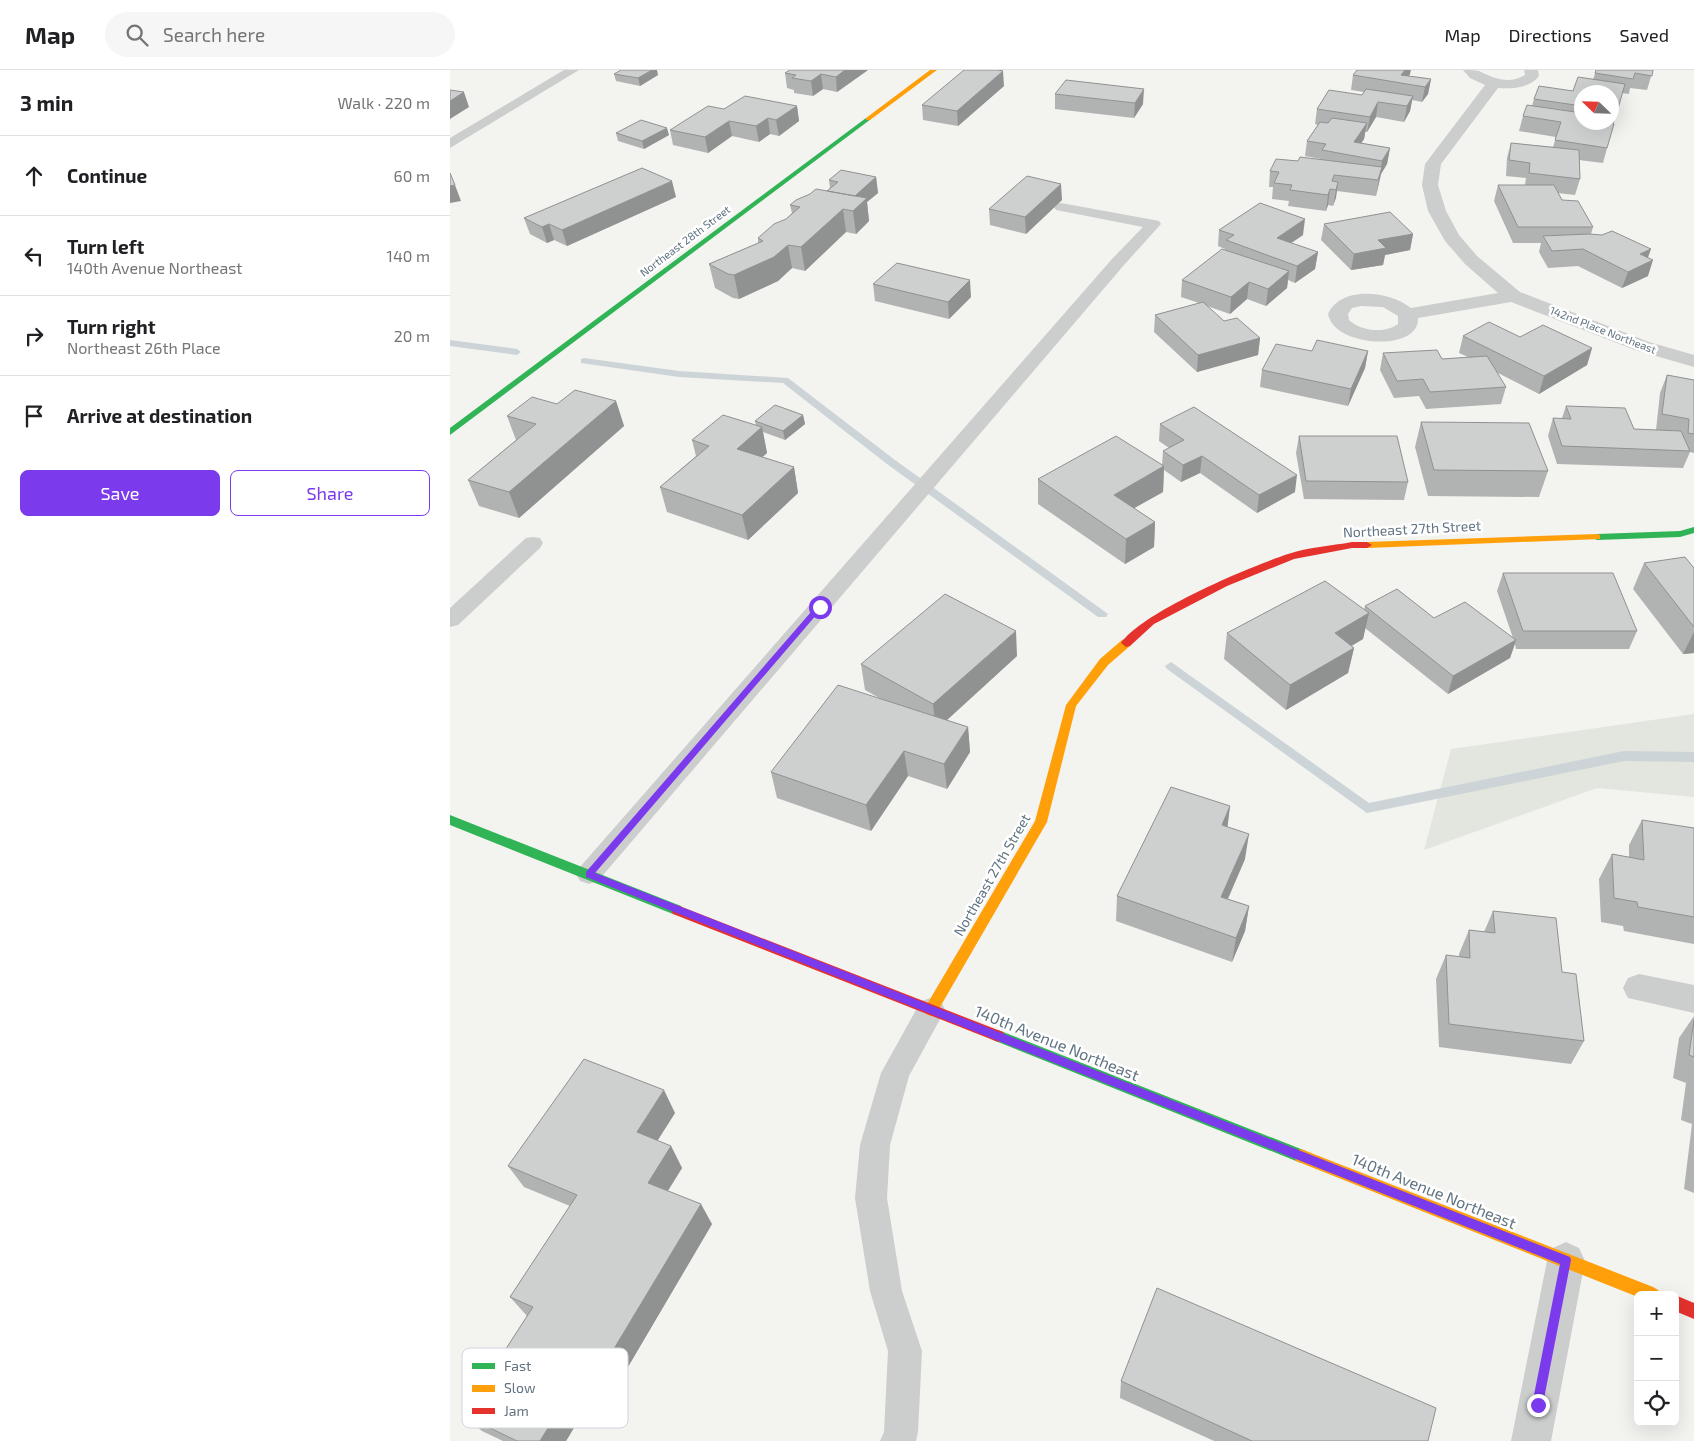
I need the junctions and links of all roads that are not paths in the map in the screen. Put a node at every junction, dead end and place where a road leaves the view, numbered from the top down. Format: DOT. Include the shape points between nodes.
graph roads {
  1 [pos="573,70"];
  2 [pos="934,70"];
  3 [pos="1470,70"];
  4 [pos="1531,70"];
  5 [pos="1495,82"];
  6 [pos="450,144"];
  7 [pos="1061,207"];
  8 [pos="1513,296"];
  9 [pos="1407,314"];
  10 [pos="1694,361"];
  11 [pos="450,432"];
  12 [pos="1694,530"];
  13 [pos="533,543"];
  14 [pos="450,620"];
  15 [pos="450,820"];
  16 [pos="589,874"];
  17 [pos="1639,988"];
  18 [pos="1694,999"];
  19 [pos="931,1010"];
  20 [pos="1566,1260"];
  21 [pos="1643,1291"];
  22 [pos="1679,1305"];
  23 [pos="1694,1311"];
  24 [pos="898,1441"];
  25 [pos="1531,1441"];
  1 -- 6 [label="lane"];
  2 -- 11 [label="street, Northeast 28th Street"];
  3 -- 5 [label="street" via="1478,77"];
  4 -- 5 [label="street" via="1532,76 1523,82"];
  5 -- 8 [label="street, 142nd Place Northeast" via="1433,164 1430,186 1436,211 1450,237 1470,260"];
  7 -- 16 [label="lane" via="1154,224"];
  8 -- 9 [label="street"];
  8 -- 10 [label="street, 142nd Place Northeast" via="1642,346"];
  12 -- 19 [label="street, Northeast 27th Street" via="1680,534 1352,545 1292,556 1222,584 1150,622 1104,662 1071,706 1041,822"];
  13 -- 14 [label="lane"];
  15 -- 16 [label="street, 140th Avenue Northeast"];
  16 -- 19 [label="street, 140th Avenue Northeast"];
  17 -- 18 [label="street"];
  19 -- 20 [label="street, 140th Avenue Northeast"];
  19 -- 24 [label="lane" via="895,1074 875,1145 871,1198 886,1291 905,1351"];
  20 -- 21 [label="street, 140th Avenue Northeast"];
  20 -- 25 [label="street"];
  22 -- 23 [label="street"];
}
